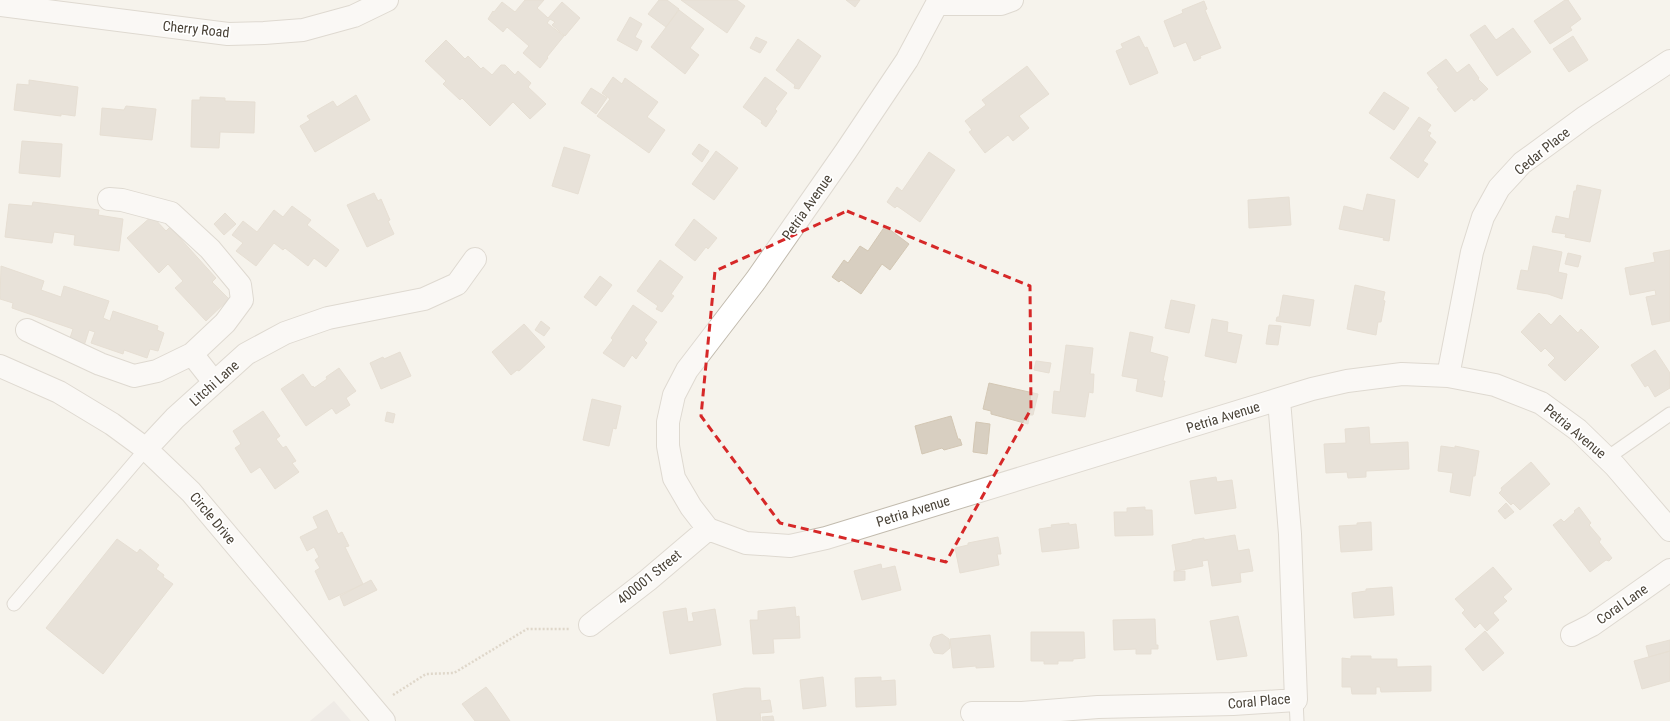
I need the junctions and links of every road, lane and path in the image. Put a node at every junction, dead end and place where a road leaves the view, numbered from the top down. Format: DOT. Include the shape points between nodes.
graph roads {
  1 [pos="387,0"];
  2 [pos="1012,0"];
  3 [pos="938,2"];
  4 [pos="0,5"];
  5 [pos="1670,60"];
  6 [pos="109,199"];
  7 [pos="476,259"];
  8 [pos="27,330"];
  9 [pos="192,354"];
  10 [pos="0,366"];
  11 [pos="1448,376"];
  12 [pos="214,382"];
  13 [pos="1278,400"];
  14 [pos="1670,414"];
  15 [pos="146,449"];
  16 [pos="1607,458"];
  17 [pos="708,529"];
  18 [pos="1670,530"];
  19 [pos="1670,570"];
  20 [pos="14,604"];
  21 [pos="590,625"];
  22 [pos="1572,635"];
  23 [pos="1297,710"];
  24 [pos="972,713"];
  25 [pos="378,715"];
  1 -- 4 [label="street, Cherry Road" via="354,16 303,30 228,34"];
  2 -- 3 [label="street" via="1001,4"];
  3 -- 17 [label="street, Petria Avenue" via="907,60 756,280 687,370 674,395 668,422 668,446 674,478"];
  5 -- 11 [label="street, Cedar Place" via="1522,163 1499,188 1483,216 1472,252"];
  6 -- 9 [label="street" via="171,212 210,249 240,285 242,300 225,323"];
  7 -- 12 [label="street, Litchi Lane" via="457,284 424,299 328,318 284,333 246,354"];
  8 -- 9 [label="street" via="100,364 134,376 157,371"];
  9 -- 12 [label="street"];
  10 -- 15 [label="street, Circle Drive" via="59,392 112,424"];
  11 -- 13 [label="street, Petria Avenue" via="1402,374 1347,380"];
  11 -- 16 [label="street, Petria Avenue" via="1495,385 1541,403 1578,430"];
  12 -- 15 [label="street, Litchi Lane"];
  13 -- 17 [label="street, Petria Avenue" via="826,538 790,546 746,543"];
  13 -- 23 [label="street, Coral Place" via="1290,534"];
  14 -- 16 [label="lane"];
  15 -- 20 [label="lane, Litchi Lane"];
  15 -- 25 [label="street, Circle Drive" via="191,492"];
  16 -- 18 [label="street, Petria Avenue"];
  17 -- 21 [label="street, 400001 Street"];
  19 -- 22 [label="street, Coral Lane" via="1592,625"];
  21 -- 25 [label="path" via="566,630 527,629 454,673 426,674"];
  23 -- 24 [label="street, Coral Place" via="1233,704"];
}
